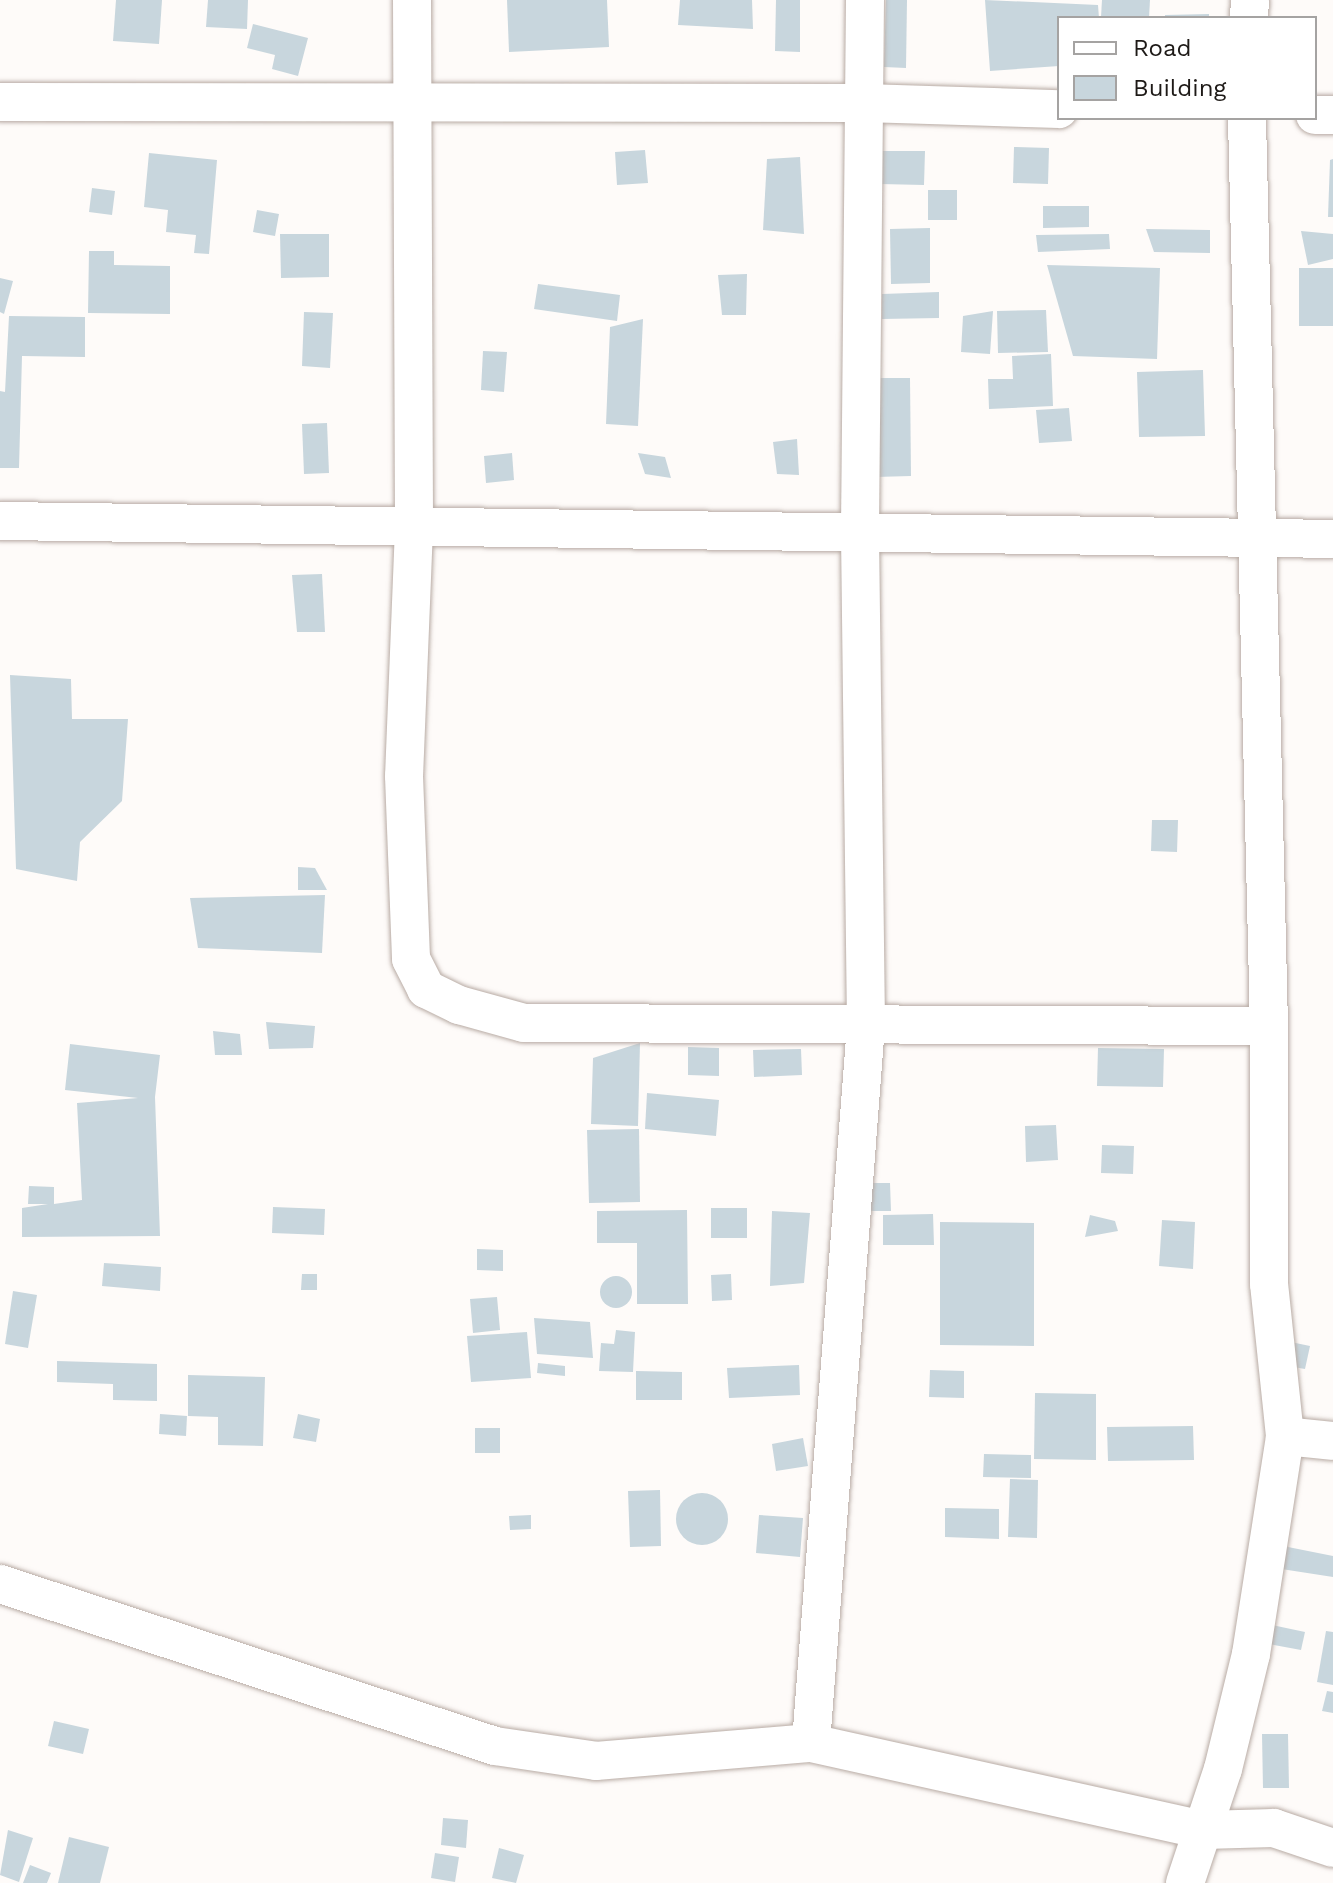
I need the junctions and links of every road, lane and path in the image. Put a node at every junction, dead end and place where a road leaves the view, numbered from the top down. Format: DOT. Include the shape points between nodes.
graph roads {
  1 [pos="412,0"];
  2 [pos="865,0"];
  3 [pos="0,102"];
  4 [pos="409,103"];
  5 [pos="864,103"];
  6 [pos="1057,109"];
  7 [pos="1247,120"];
  8 [pos="0,521"];
  9 [pos="414,528"];
  10 [pos="860,529"];
  11 [pos="1258,538"];
  12 [pos="1333,539"];
  13 [pos="866,1025"];
  14 [pos="1269,1026"];
  15 [pos="1285,1436"];
  16 [pos="1333,1441"];
  17 [pos="0,1584"];
  18 [pos="811,1743"];
  19 [pos="1204,1830"];
  20 [pos="1333,1848"];
  21 [pos="1185,1883"];
  1 -- 4 [label="street"];
  2 -- 5 [label="street"];
  3 -- 4 [label="street"];
  4 -- 5 [label="street"];
  4 -- 9 [label="street"];
  5 -- 6 [label="street"];
  5 -- 10 [label="street"];
  7 -- 11 [label="street"];
  8 -- 9 [label="street"];
  9 -- 10 [label="street"];
  9 -- 13 [label="street" via="404,776 411,959 426,989 459,1005 524,1023"];
  10 -- 11 [label="street"];
  10 -- 13 [label="street"];
  11 -- 12 [label="street"];
  11 -- 14 [label="street"];
  13 -- 14 [label="street"];
  13 -- 18 [label="street"];
  14 -- 15 [label="street" via="1269,1284"];
  15 -- 16 [label="street"];
  15 -- 19 [label="street" via="1251,1654"];
  17 -- 18 [label="street" via="495,1746 596,1761"];
  18 -- 19 [label="street"];
  19 -- 20 [label="street" via="1274,1828"];
  19 -- 21 [label="street"];
}
